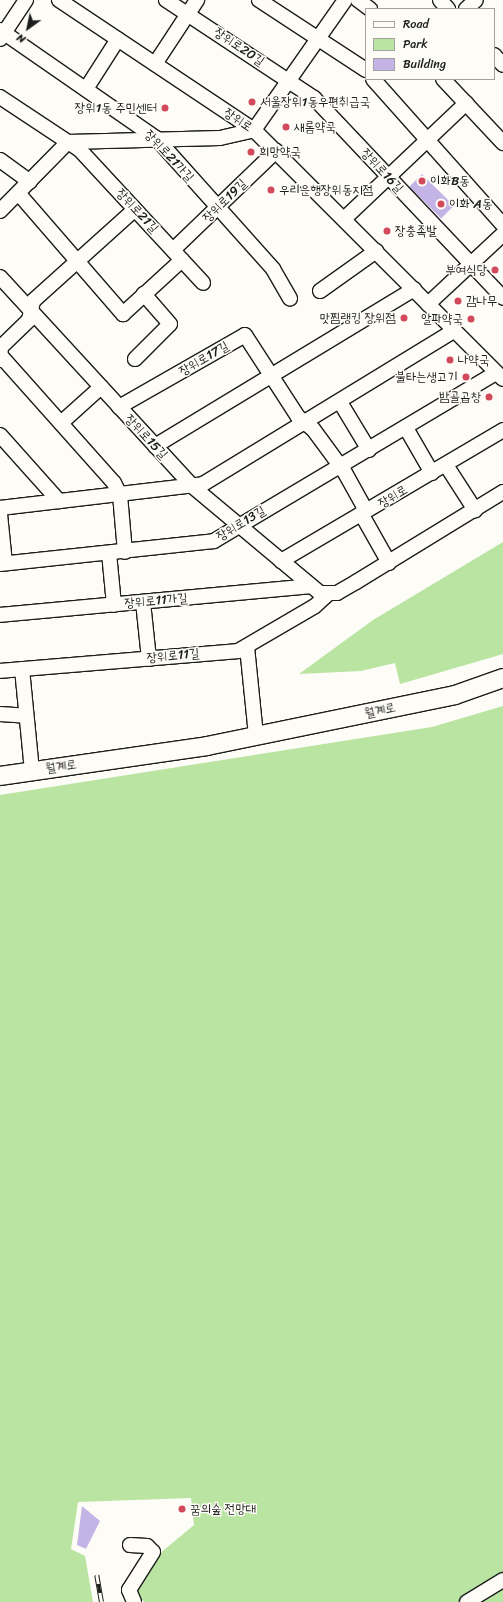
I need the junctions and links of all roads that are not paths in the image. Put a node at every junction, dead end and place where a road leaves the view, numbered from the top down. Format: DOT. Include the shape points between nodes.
graph roads {
  1 [pos="26,0"];
  2 [pos="60,0"];
  3 [pos="166,0"];
  4 [pos="197,0"];
  5 [pos="259,0"];
  6 [pos="345,0"];
  7 [pos="358,0"];
  8 [pos="440,0"];
  9 [pos="476,0"];
  10 [pos="369,8"];
  11 [pos="447,8"];
  12 [pos="467,8"];
  13 [pos="187,14"];
  14 [pos="1,34"];
  15 [pos="118,39"];
  16 [pos="318,39"];
  17 [pos="495,56"];
  18 [pos="155,64"];
  19 [pos="503,65"];
  20 [pos="365,69"];
  21 [pos="374,80"];
  22 [pos="444,80"];
  23 [pos="290,81"];
  24 [pos="86,88"];
  25 [pos="0,97"];
  26 [pos="466,103"];
  27 [pos="254,130"];
  28 [pos="501,136"];
  29 [pos="156,138"];
  30 [pos="426,140"];
  31 [pos="68,142"];
  32 [pos="276,151"];
  33 [pos="0,160"];
  34 [pos="387,176"];
  35 [pos="30,182"];
  36 [pos="19,194"];
  37 [pos="217,208"];
  38 [pos="135,210"];
  39 [pos="0,212"];
  40 [pos="344,218"];
  41 [pos="503,225"];
  42 [pos="503,234"];
  43 [pos="376,251"];
  44 [pos="178,255"];
  45 [pos="79,260"];
  46 [pos="472,264"];
  47 [pos="0,277"];
  48 [pos="203,283"];
  49 [pos="414,289"];
  50 [pos="320,291"];
  51 [pos="144,294"];
  52 [pos="503,298"];
  53 [pos="290,299"];
  54 [pos="428,304"];
  55 [pos="30,310"];
  56 [pos="454,331"];
  57 [pos="1,358"];
  58 [pos="135,360"];
  59 [pos="500,376"];
  60 [pos="273,377"];
  61 [pos="101,387"];
  62 [pos="340,402"];
  63 [pos="119,407"];
  64 [pos="61,423"];
  65 [pos="305,423"];
  66 [pos="406,428"];
  67 [pos="503,430"];
  68 [pos="0,436"];
  69 [pos="155,446"];
  70 [pos="369,450"];
  71 [pos="446,465"];
  72 [pos="339,468"];
  73 [pos="432,473"];
  74 [pos="192,486"];
  75 [pos="503,492"];
  76 [pos="120,495"];
  77 [pos="59,501"];
  78 [pos="0,508"];
  79 [pos="475,510"];
  80 [pos="0,514"];
  81 [pos="362,515"];
  82 [pos="237,524"];
  83 [pos="125,552"];
  84 [pos="109,553"];
  85 [pos="281,561"];
  86 [pos="389,563"];
  87 [pos="3,564"];
  88 [pos="311,586"];
  89 [pos="329,593"];
  90 [pos="143,602"];
  91 [pos="114,605"];
  92 [pos="0,616"];
  93 [pos="248,647"];
  94 [pos="149,658"];
  95 [pos="22,669"];
  96 [pos="0,671"];
  97 [pos="503,678"];
  98 [pos="0,714"];
  99 [pos="26,716"];
  100 [pos="256,736"];
  101 [pos="32,771"];
  102 [pos="0,776"];
  103 [pos="130,1545"];
  104 [pos="503,1580"];
  105 [pos="134,1602"];
  106 [pos="467,1602"];
  1 -- 14 [label="street"];
  2 -- 15 [label="street, 장위로"];
  3 -- 13 [label="street, 장위로20길"];
  4 -- 13 [label="street"];
  5 -- 16 [label="street"];
  6 -- 16 [label="street"];
  7 -- 10 [label="street"];
  8 -- 11 [label="street"];
  9 -- 12 [label="street"];
  13 -- 18 [label="street"];
  13 -- 23 [label="street, 장위로20길"];
  14 -- 24 [label="street, 장위로21가길"];
  15 -- 18 [label="street, 장위로"];
  15 -- 24 [label="street"];
  16 -- 20 [label="street"];
  16 -- 23 [label="street"];
  17 -- 19 [label="street"];
  18 -- 27 [label="street, 장위로"];
  21 -- 30 [label="street"];
  22 -- 26 [label="street"];
  23 -- 27 [label="street"];
  23 -- 34 [label="street, 장위로16길" via="314,98"];
  24 -- 29 [label="street, 장위로21가길"];
  25 -- 31 [label="street, 장위로21길"];
  26 -- 28 [label="street"];
  26 -- 30 [label="street"];
  27 -- 29 [label="street" via="220,138"];
  27 -- 32 [label="street, 장위로"];
  29 -- 31 [label="street"];
  29 -- 37 [label="street, 장위로21가길"];
  30 -- 34 [label="street"];
  30 -- 41 [label="street"];
  31 -- 35 [label="street"];
  31 -- 38 [label="street, 장위로21길"];
  32 -- 37 [label="street, 장위로19길"];
  32 -- 40 [label="street, 장위로"];
  33 -- 35 [label="street"];
  34 -- 40 [label="street"];
  34 -- 46 [label="street, 장위로16길"];
  35 -- 36 [label="street"];
  36 -- 39 [label="street"];
  36 -- 45 [label="street, 장위로19길"];
  37 -- 44 [label="street, 장위로19길"];
  37 -- 53 [label="street, 장위로21가길" via="273,269"];
  38 -- 44 [label="street, 장위로21길"];
  38 -- 45 [label="street"];
  40 -- 43 [label="street, 장위로"];
  42 -- 46 [label="street"];
  43 -- 49 [label="street, 장위로"];
  43 -- 50 [label="street"];
  44 -- 48 [label="street, 장위로21길"];
  44 -- 51 [label="street, 장위로19길"];
  45 -- 51 [label="street, 장위로19길" via="124,314"];
  45 -- 55 [label="street" via="33,301"];
  46 -- 52 [label="street"];
  46 -- 54 [label="street"];
  47 -- 55 [label="street, 장위로15길"];
  49 -- 54 [label="street, 장위로"];
  49 -- 60 [label="street"];
  51 -- 58 [label="street" via="170,324"];
  54 -- 56 [label="street, 장위로"];
  55 -- 57 [label="street" via="29,320 1,347"];
  55 -- 61 [label="street, 장위로15길"];
  56 -- 59 [label="street, 장위로"];
  56 -- 62 [label="street"];
  57 -- 64 [label="street"];
  59 -- 66 [label="street, 장위로13길"];
  60 -- 63 [label="street, 장위로17길" via="245,335"];
  60 -- 65 [label="street"];
  60 -- 69 [label="street"];
  61 -- 63 [label="street, 장위로15길"];
  61 -- 64 [label="street"];
  62 -- 65 [label="street"];
  62 -- 70 [label="street"];
  63 -- 69 [label="street, 장위로15길"];
  64 -- 76 [label="street" via="114,483"];
  65 -- 72 [label="street"];
  65 -- 74 [label="street" via="204,484"];
  66 -- 70 [label="street, 장위로13길"];
  66 -- 73 [label="street"];
  67 -- 71 [label="street, 장위로"];
  68 -- 77 [label="street"];
  69 -- 74 [label="street, 장위로15길"];
  70 -- 72 [label="street, 장위로13길"];
  71 -- 73 [label="street, 장위로"];
  71 -- 79 [label="street"];
  72 -- 81 [label="street" via="364,507"];
  72 -- 82 [label="street, 장위로13길"];
  73 -- 81 [label="street, 장위로"];
  74 -- 76 [label="street"];
  74 -- 82 [label="street"];
  75 -- 79 [label="street, 장위로11길"];
  76 -- 77 [label="street"];
  76 -- 83 [label="street"];
  77 -- 78 [label="street"];
  79 -- 86 [label="street, 장위로11길"];
  80 -- 87 [label="street"];
  81 -- 85 [label="street, 장위로"];
  81 -- 86 [label="street"];
  82 -- 83 [label="street, 장위로13길" via="214,541"];
  82 -- 85 [label="street"];
  83 -- 84 [label="street, 장위로13길"];
  84 -- 87 [label="street, 장위로13길"];
  84 -- 91 [label="street"];
  85 -- 88 [label="street"];
  86 -- 89 [label="street, 장위로11길" via="336,593"];
  88 -- 89 [label="street" via="320,593"];
  88 -- 90 [label="street, 장위로11가길"];
  89 -- 93 [label="street, 장위로11길" via="315,606"];
  90 -- 91 [label="street, 장위로11가길"];
  90 -- 94 [label="street"];
  91 -- 92 [label="street, 장위로11가길"];
  93 -- 94 [label="street, 장위로11길"];
  93 -- 100 [label="street"];
  94 -- 95 [label="street, 장위로11길"];
  95 -- 96 [label="street, 장위로11길"];
  95 -- 99 [label="street, 월계로"];
  97 -- 100 [label="main road, 월계로" via="454,695"];
  98 -- 99 [label="street"];
  99 -- 101 [label="street, 월계로"];
  100 -- 101 [label="main road, 월계로"];
  101 -- 102 [label="main road, 월계로"];
  103 -- 105 [label="street" via="147,1546 153,1552 129,1590"];
  104 -- 106 [label="street"];
}
